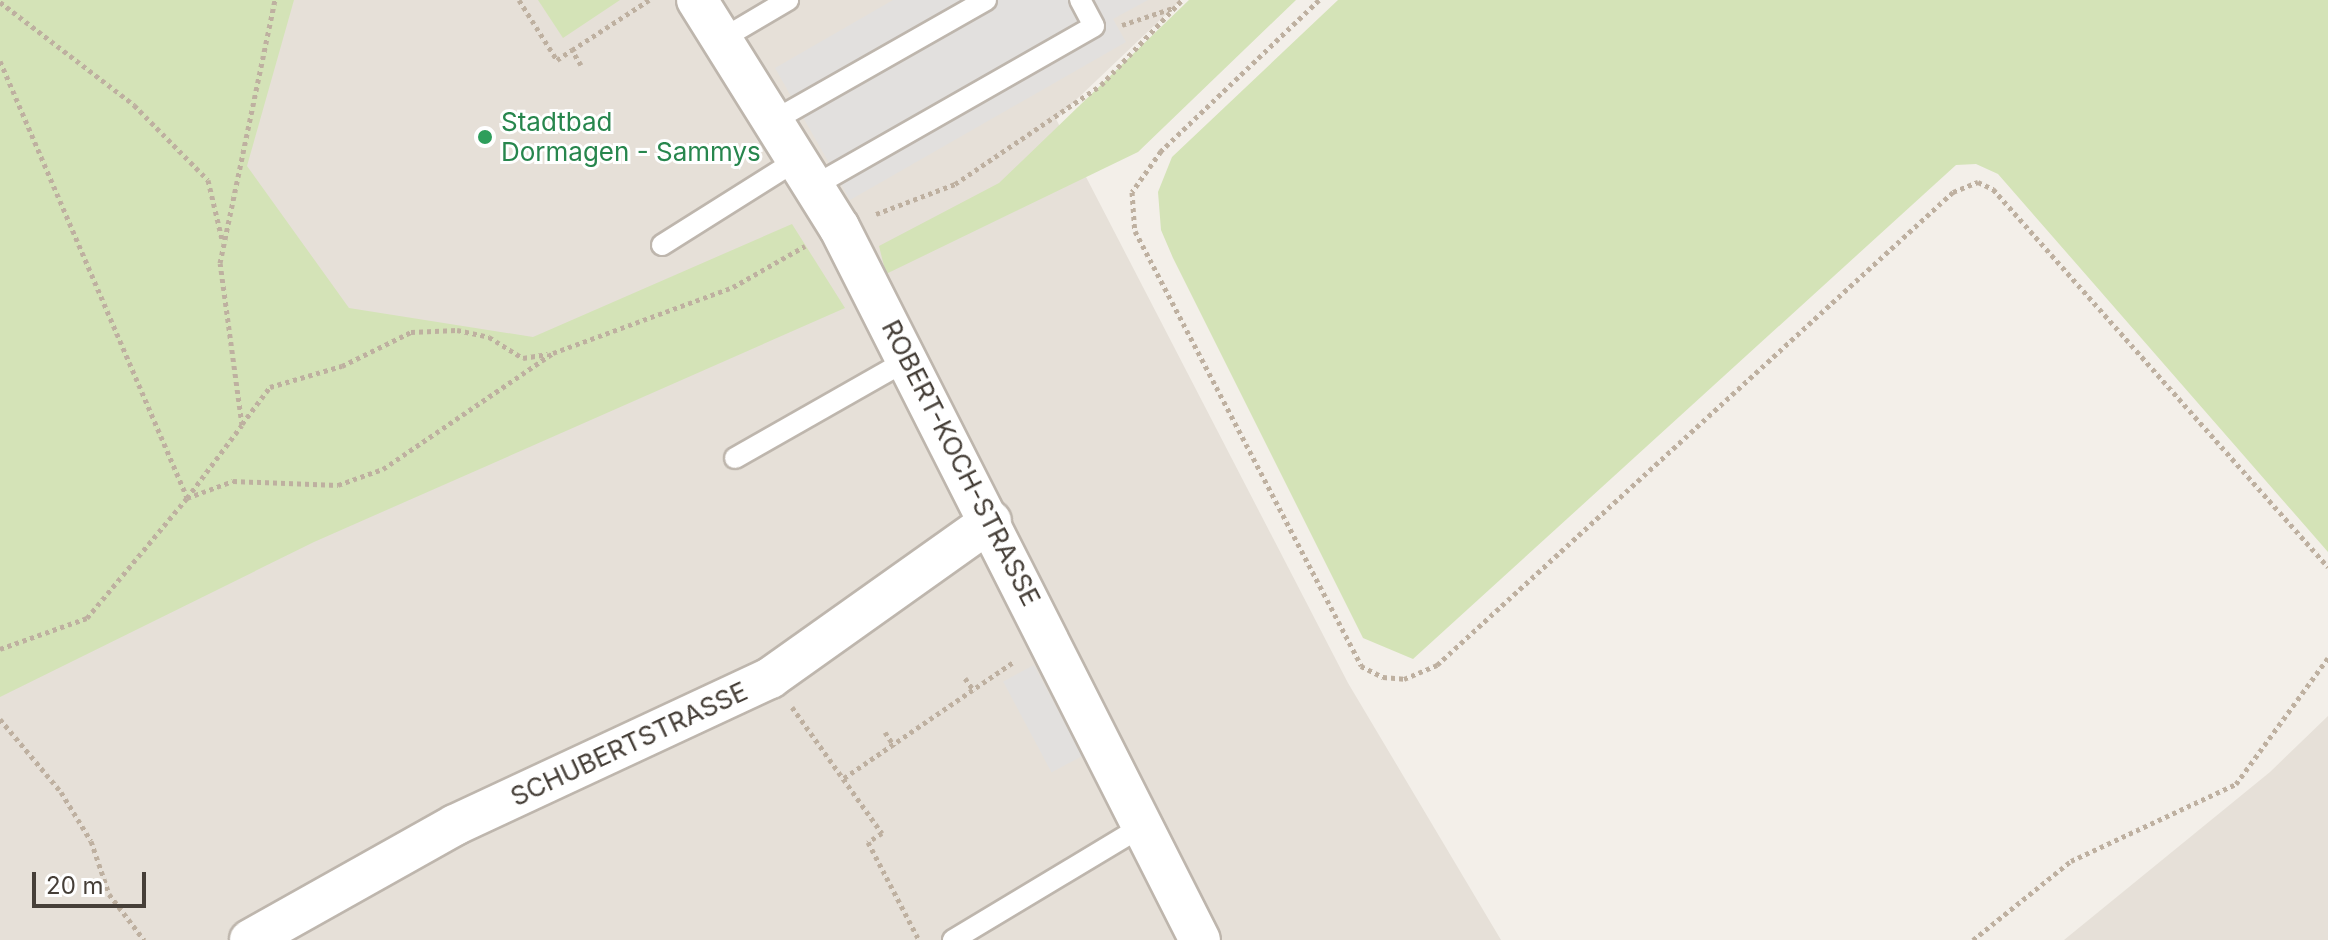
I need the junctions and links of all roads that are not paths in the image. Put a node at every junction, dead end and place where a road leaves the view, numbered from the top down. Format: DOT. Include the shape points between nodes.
graph roads {
  1 [pos="697,0"];
  2 [pos="788,0"];
  3 [pos="986,0"];
  4 [pos="1080,0"];
  5 [pos="722,39"];
  6 [pos="773,121"];
  7 [pos="805,173"];
  8 [pos="662,245"];
  9 [pos="909,359"];
  10 [pos="735,458"];
  11 [pos="991,521"];
  12 [pos="1143,826"];
  13 [pos="250,940"];
  14 [pos="953,940"];
  15 [pos="1200,940"];
  1 -- 5 [label="street, ROBERT-KOCH-STRASSE"];
  2 -- 5 [label="lane"];
  3 -- 6 [label="lane"];
  4 -- 7 [label="lane" via="1094,26"];
  5 -- 6 [label="street, ROBERT-KOCH-STRASSE"];
  6 -- 7 [label="street, ROBERT-KOCH-STRASSE"];
  7 -- 8 [label="lane"];
  7 -- 9 [label="street, ROBERT-KOCH-STRASSE"];
  9 -- 10 [label="lane"];
  9 -- 11 [label="street, ROBERT-KOCH-STRASSE"];
  11 -- 12 [label="street, ROBERT-KOCH-STRASSE"];
  11 -- 13 [label="street, SCHUBERTSTRASSE" via="770,678 455,825"];
  12 -- 14 [label="lane"];
  12 -- 15 [label="street, ROBERT-KOCH-STRASSE"];
}
